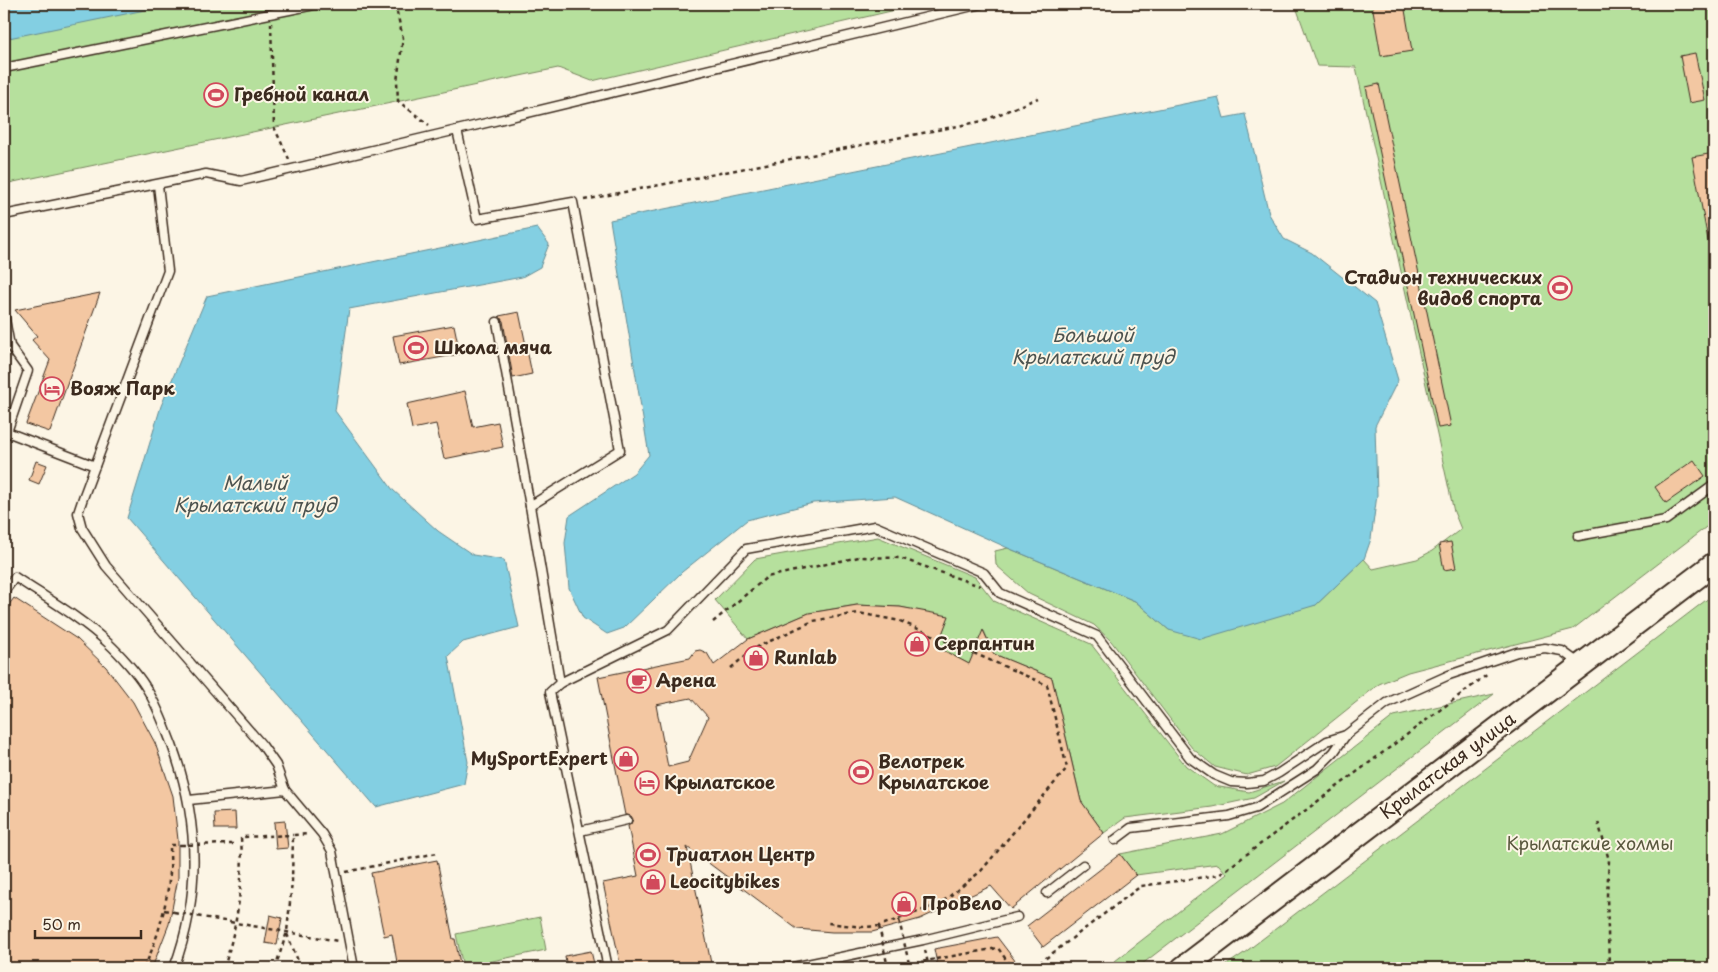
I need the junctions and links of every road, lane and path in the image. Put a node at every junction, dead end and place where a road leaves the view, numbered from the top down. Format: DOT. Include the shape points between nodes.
graph roads {
  1 [pos="319,4"];
  2 [pos="395,4"];
  3 [pos="981,4"];
  4 [pos="271,14"];
  5 [pos="4,68"];
  6 [pos="1038,98"];
  7 [pos="457,130"];
  8 [pos="441,134"];
  9 [pos="294,169"];
  10 [pos="158,185"];
  11 [pos="572,202"];
  12 [pos="4,215"];
  13 [pos="4,314"];
  14 [pos="497,322"];
  15 [pos="95,466"];
  16 [pos="1714,484"];
  17 [pos="530,506"];
  18 [pos="1578,536"];
  19 [pos="1714,564"];
  20 [pos="4,592"];
  21 [pos="1000,593"];
  22 [pos="713,622"];
  23 [pos="1581,665"];
  24 [pos="731,668"];
  25 [pos="1493,670"];
  26 [pos="560,683"];
  27 [pos="1346,734"];
  28 [pos="285,790"];
  29 [pos="189,800"];
  30 [pos="626,820"];
  31 [pos="1598,822"];
  32 [pos="580,831"];
  33 [pos="322,834"];
  34 [pos="293,835"];
  35 [pos="1115,840"];
  36 [pos="241,844"];
  37 [pos="437,853"];
  38 [pos="1083,865"];
  39 [pos="338,874"];
  40 [pos="1047,893"];
  41 [pos="164,910"];
  42 [pos="1017,917"];
  43 [pos="899,920"];
  44 [pos="235,923"];
  45 [pos="828,923"];
  46 [pos="879,926"];
  47 [pos="287,932"];
  48 [pos="923,940"];
  49 [pos="349,943"];
  50 [pos="909,966"];
  51 [pos="144,968"];
  52 [pos="174,968"];
  53 [pos="224,968"];
  54 [pos="275,968"];
  55 [pos="301,968"];
  56 [pos="354,968"];
  57 [pos="608,968"];
  58 [pos="788,968"];
  59 [pos="889,968"];
  60 [pos="929,968"];
  61 [pos="1012,968"];
  62 [pos="1034,968"];
  63 [pos="1183,968"];
  64 [pos="1609,968"];
  1 -- 4 [label="lane"];
  2 -- 8 [label="path" via="403,38 397,81 398,101"];
  3 -- 7 [label="lane"];
  4 -- 5 [label="lane"];
  4 -- 9 [label="path" via="274,127"];
  6 -- 11 [label="path" via="983,121"];
  7 -- 8 [label="lane"];
  7 -- 11 [label="lane" via="477,219"];
  8 -- 9 [label="lane"];
  9 -- 10 [label="lane" via="242,181 206,174"];
  10 -- 12 [label="lane"];
  10 -- 15 [label="lane" via="168,271"];
  11 -- 17 [label="lane" via="620,450"];
  13 -- 15 [label="lane" via="10,346 28,371 7,432"];
  14 -- 17 [label="lane"];
  15 -- 28 [label="lane" via="78,513 82,528 106,566 262,745 276,765"];
  16 -- 18 [label="lane" via="1666,520"];
  17 -- 26 [label="lane"];
  19 -- 23 [label="main road, Крылатская улица"];
  20 -- 29 [label="lane" via="15,577 108,643 145,686 179,764"];
  21 -- 22 [label="path" via="900,558 859,557 767,578"];
  21 -- 26 [label="lane" via="984,573 875,526 746,549 668,630"];
  21 -- 27 [label="lane" via="1097,636 1190,758 1214,775 1231,782 1264,781 1326,741"];
  23 -- 27 [label="lane" via="1562,651 1545,648 1517,652 1387,703"];
  23 -- 63 [label="main road, Крылатская улица"];
  24 -- 43 [label="path" via="753,649 813,621 858,613 900,621 1047,685 1067,768 981,871 940,904"];
  25 -- 62 [label="path" via="1219,875 1141,886"];
  26 -- 32 [label="lane" via="550,692"];
  27 -- 35 [label="lane" via="1317,769 1256,808 1228,816 1130,828"];
  28 -- 29 [label="lane"];
  28 -- 33 [label="lane"];
  29 -- 52 [label="lane" via="194,870 185,934"];
  30 -- 32 [label="lane"];
  31 -- 64 [label="path" via="1609,860"];
  32 -- 57 [label="lane"];
  33 -- 34 [label="path"];
  33 -- 39 [label="lane" via="332,851"];
  34 -- 36 [label="path" via="241,837"];
  34 -- 47 [label="path"];
  36 -- 41 [label="path, bridge" via="170,845 170,880"];
  36 -- 44 [label="path" via="242,881"];
  37 -- 39 [label="path"];
  38 -- 40 [label="lane"];
  39 -- 49 [label="lane"];
  41 -- 44 [label="path, bridge"];
  41 -- 51 [label="path"];
  42 -- 48 [label="lane"];
  43 -- 46 [label="path"];
  43 -- 50 [label="path, bridge"];
  44 -- 47 [label="path"];
  44 -- 53 [label="path"];
  45 -- 46 [label="path"];
  46 -- 59 [label="path, bridge"];
  47 -- 49 [label="path"];
  47 -- 54 [label="path"];
  47 -- 55 [label="path"];
  48 -- 58 [label="lane"];
  48 -- 60 [label="path"];
  49 -- 56 [label="lane"];
  50 -- 59 [label="path, bridge"];
  50 -- 61 [label="path, bridge" via="998,948"];
}
